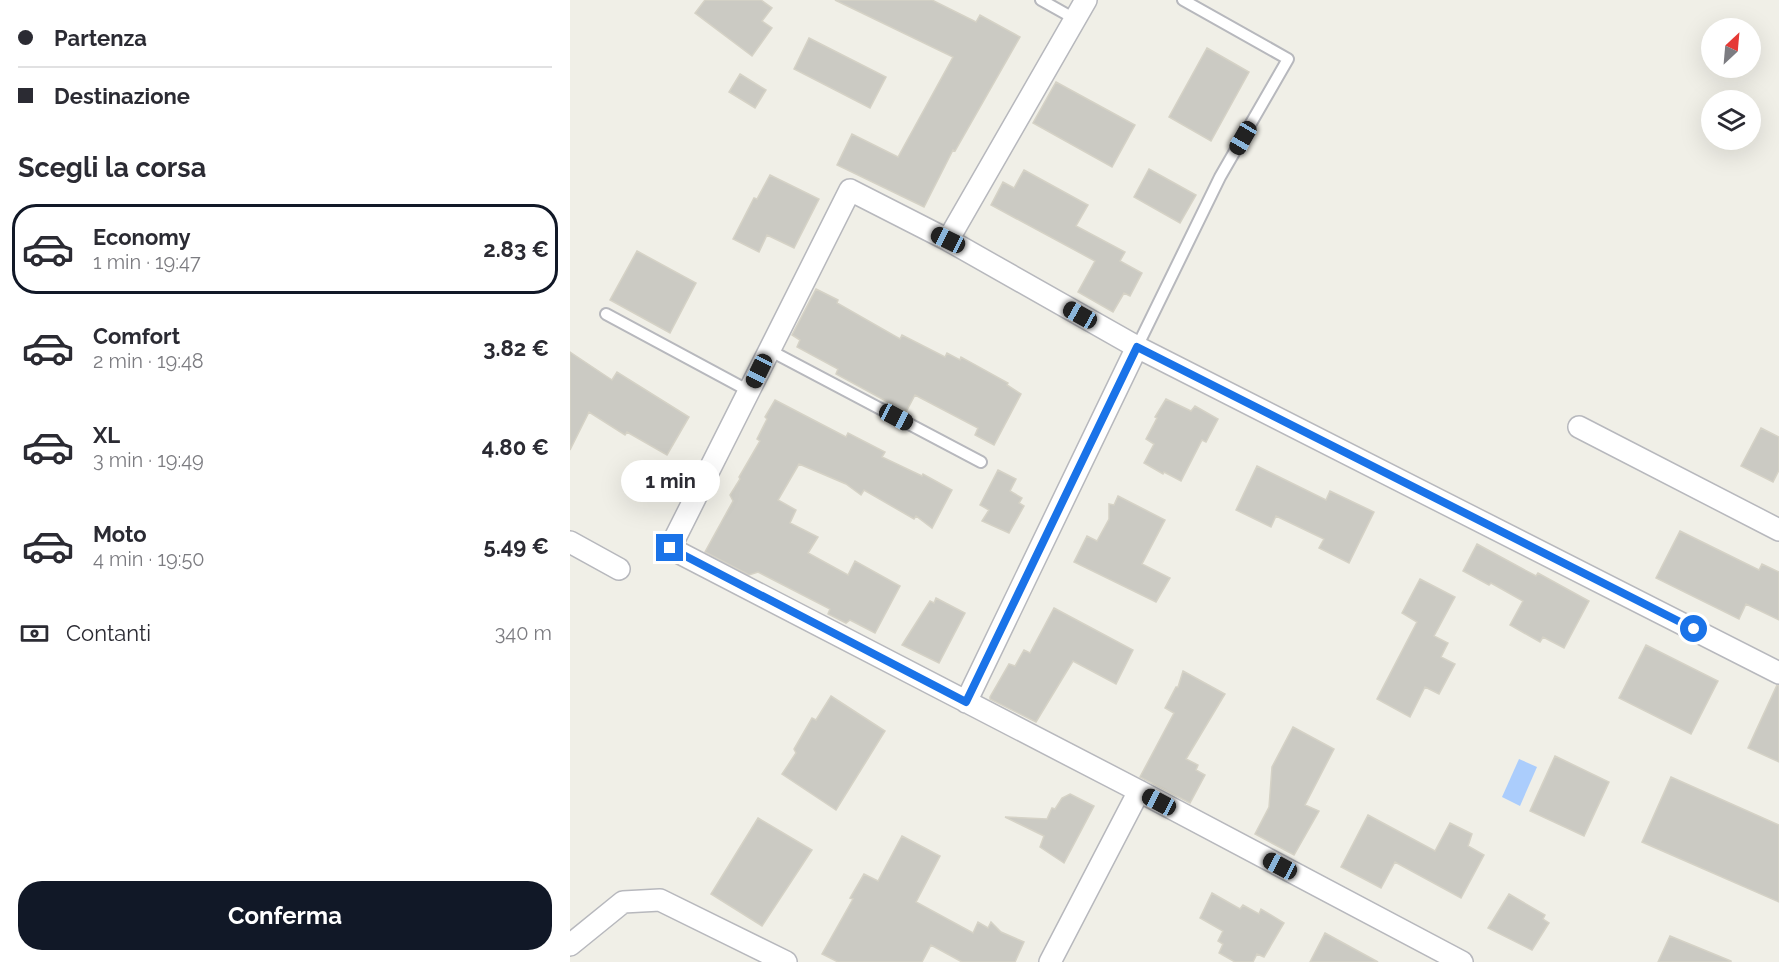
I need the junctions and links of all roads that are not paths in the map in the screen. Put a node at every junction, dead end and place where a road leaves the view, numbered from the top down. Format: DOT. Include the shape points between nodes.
graph roads {
  1 [pos="1041,0"];
  2 [pos="1086,0"];
  3 [pos="1183,0"];
  4 [pos="1075,19"];
  5 [pos="948,240"];
  6 [pos="606,314"];
  7 [pos="1137,347"];
  8 [pos="769,350"];
  9 [pos="749,391"];
  10 [pos="1579,427"];
  11 [pos="981,462"];
  12 [pos="1779,531"];
  13 [pos="570,542"];
  14 [pos="619,569"];
  15 [pos="1779,673"];
  16 [pos="966,702"];
  17 [pos="1139,791"];
  18 [pos="570,945"];
  19 [pos="786,962"];
  20 [pos="1050,962"];
  21 [pos="1462,962"];
  1 -- 4 [label="lane"];
  2 -- 4 [label="street"];
  3 -- 7 [label="lane" via="1288,59 1220,177"];
  4 -- 5 [label="street"];
  5 -- 7 [label="street"];
  5 -- 8 [label="street" via="850,190"];
  6 -- 9 [label="lane"];
  7 -- 15 [label="street"];
  7 -- 16 [label="street"];
  8 -- 9 [label="street"];
  8 -- 11 [label="lane"];
  9 -- 16 [label="street" via="670,548"];
  10 -- 12 [label="street"];
  13 -- 14 [label="street"];
  16 -- 17 [label="street"];
  17 -- 20 [label="street"];
  17 -- 21 [label="street"];
  18 -- 19 [label="street" via="624,902 660,900"];
}
